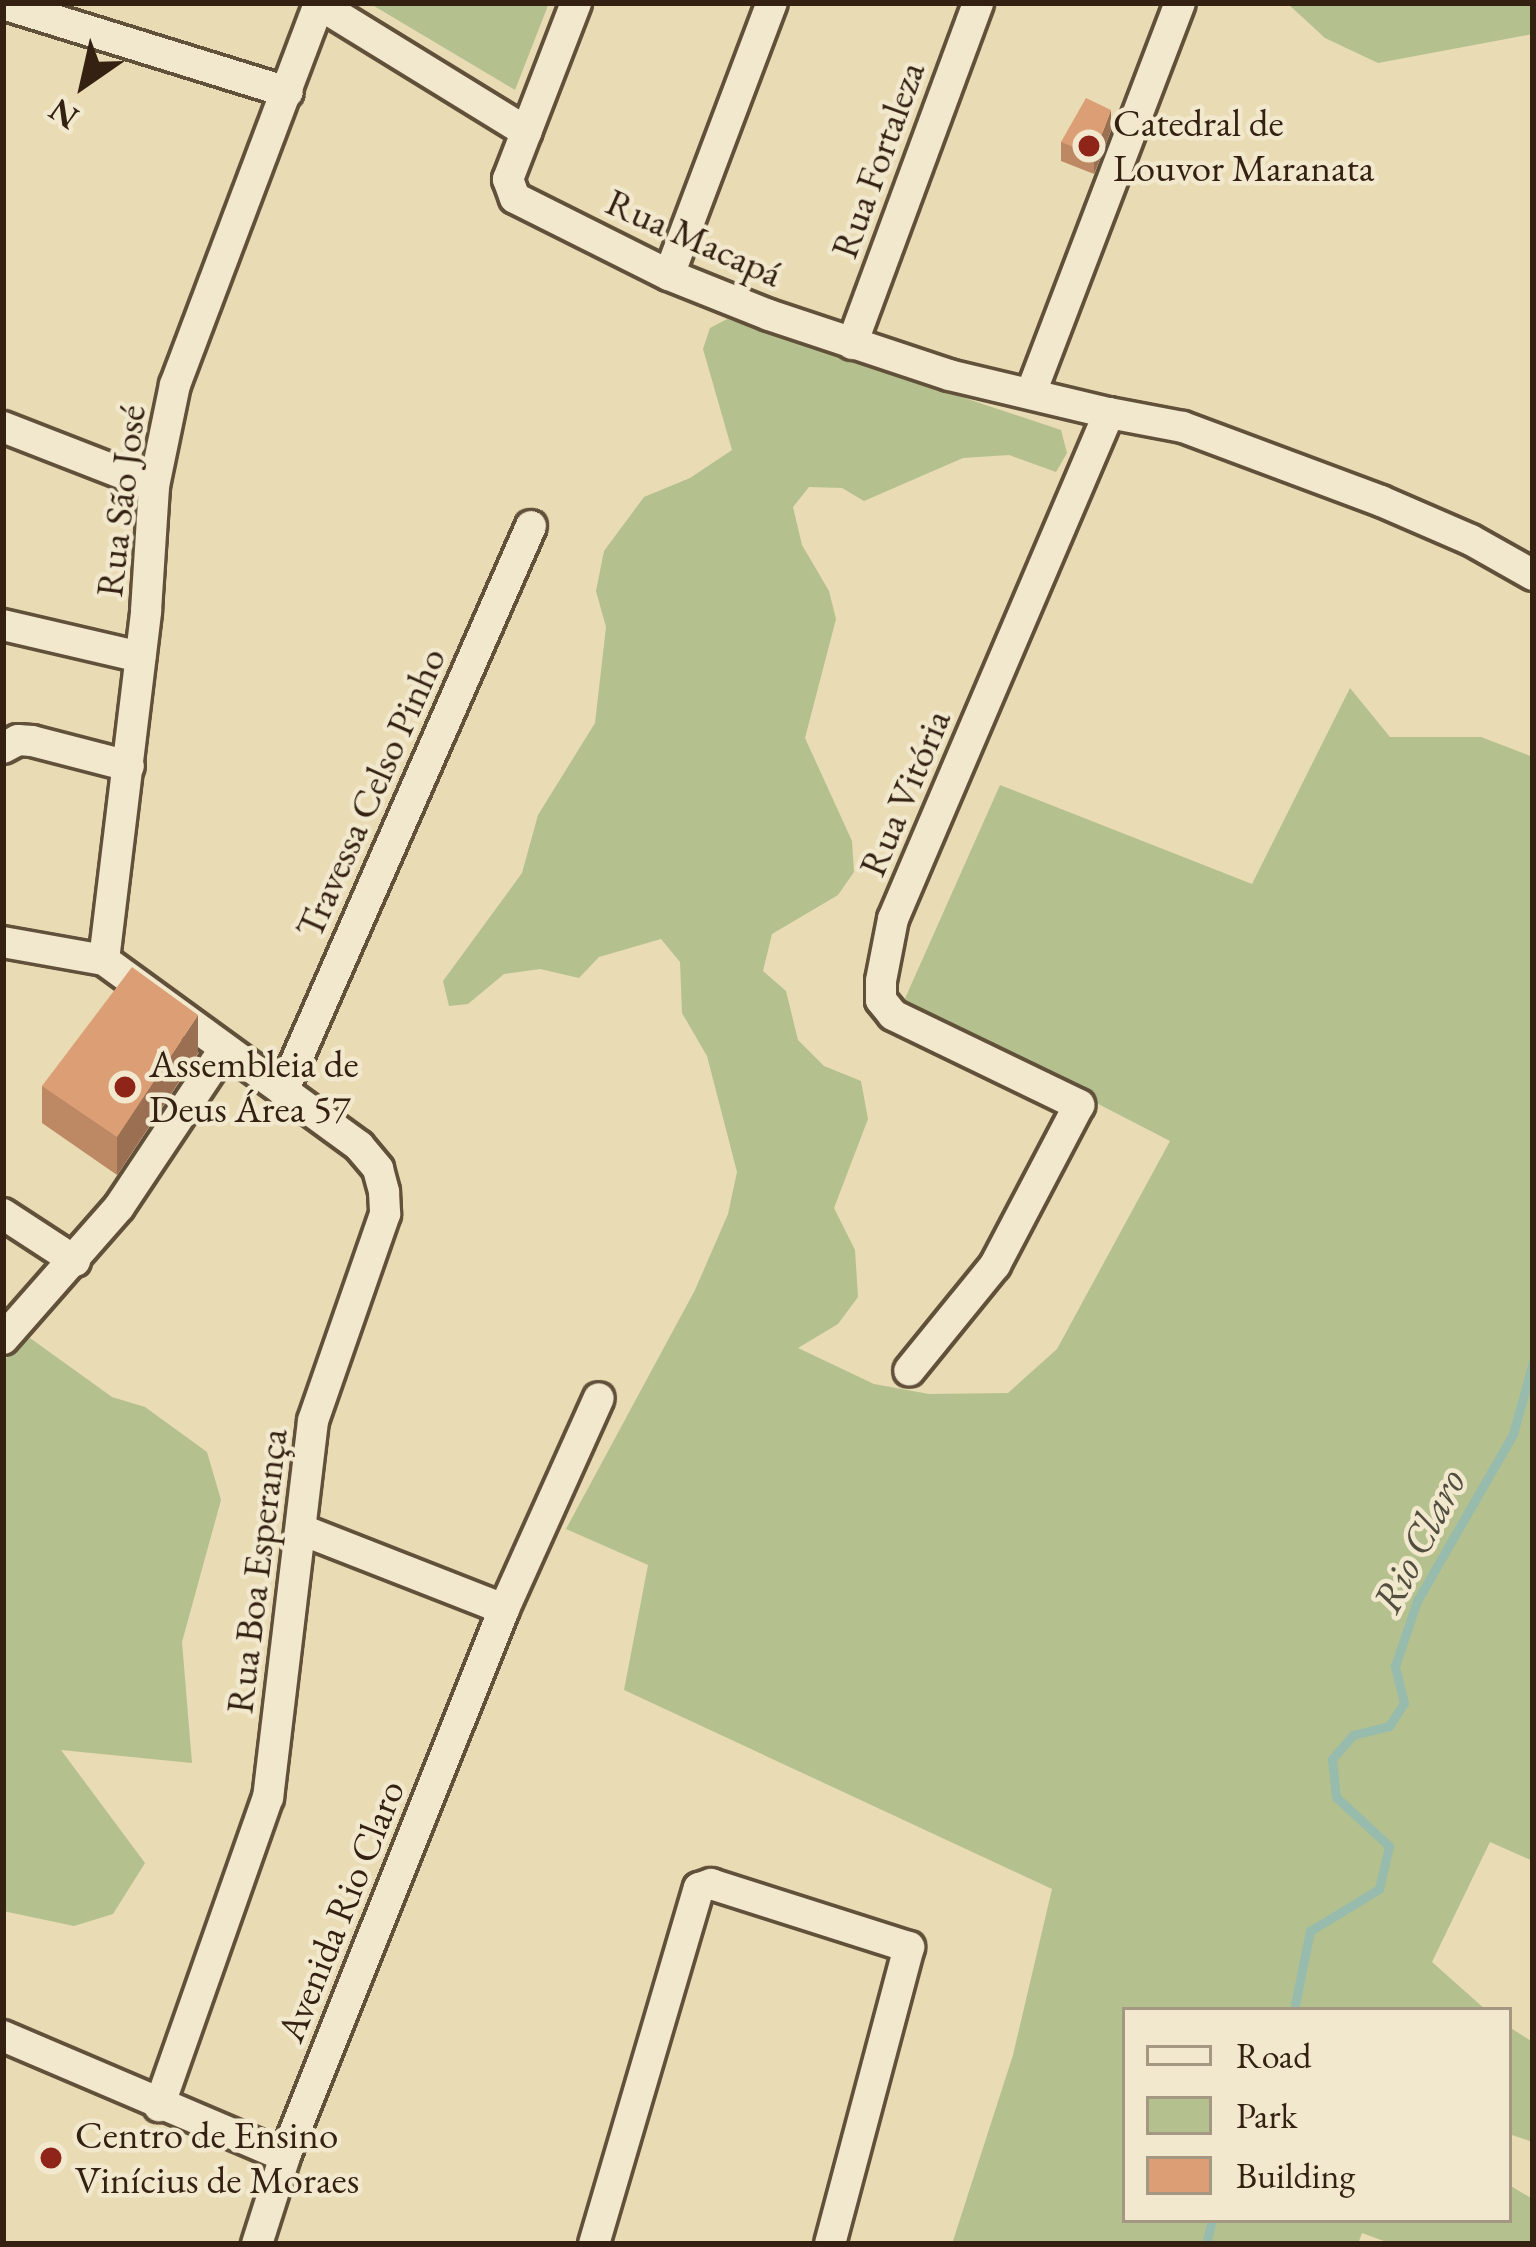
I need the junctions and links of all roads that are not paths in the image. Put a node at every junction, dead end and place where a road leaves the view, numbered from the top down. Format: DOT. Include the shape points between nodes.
graph roads {
  1 [pos="318,3"];
  2 [pos="576,3"];
  3 [pos="772,3"];
  4 [pos="978,3"];
  5 [pos="1180,3"];
  6 [pos="3,4"];
  7 [pos="288,92"];
  8 [pos="527,132"];
  9 [pos="669,274"];
  10 [pos="852,344"];
  11 [pos="1031,393"];
  12 [pos="1108,412"];
  13 [pos="3,427"];
  14 [pos="154,486"];
  15 [pos="531,526"];
  16 [pos="1533,575"];
  17 [pos="3,625"];
  18 [pos="140,657"];
  19 [pos="3,748"];
  20 [pos="129,766"];
  21 [pos="3,942"];
  22 [pos="104,960"];
  23 [pos="223,1051"];
  24 [pos="283,1090"];
  25 [pos="3,1214"];
  26 [pos="75,1261"];
  27 [pos="3,1339"];
  28 [pos="910,1371"];
  29 [pos="599,1398"];
  30 [pos="302,1530"];
  31 [pos="504,1609"];
  32 [pos="3,2036"];
  33 [pos="159,2106"];
  34 [pos="285,2156"];
  35 [pos="257,2244"];
  36 [pos="594,2244"];
  37 [pos="830,2244"];
  1 -- 7 [label="street, Rua São José"];
  1 -- 8 [label="street"];
  2 -- 8 [label="street"];
  3 -- 9 [label="street"];
  4 -- 10 [label="street, Rua Fortaleza"];
  5 -- 11 [label="street"];
  6 -- 7 [label="street"];
  7 -- 14 [label="street, Rua São José" via="201,307"];
  8 -- 9 [label="street, Rua Macapá" via="508,192"];
  9 -- 10 [label="street, Rua Macapá"];
  10 -- 11 [label="street"];
  11 -- 12 [label="street"];
  12 -- 16 [label="street" via="1183,427 1341,486 1472,540"];
  12 -- 28 [label="street, Rua Vitória" via="893,919 881,981 881,1000 893,1016 1078,1105 995,1265"];
  13 -- 14 [label="street"];
  14 -- 18 [label="street, Rua São José"];
  15 -- 24 [label="street, Travessa Celso Pinho"];
  17 -- 18 [label="street"];
  18 -- 20 [label="street, Rua São José"];
  19 -- 20 [label="street" via="32,741"];
  20 -- 22 [label="street, Rua São José"];
  21 -- 22 [label="street"];
  22 -- 23 [label="street, Rua Boa Esperança"];
  23 -- 24 [label="street, Rua Boa Esperança"];
  23 -- 26 [label="street"];
  24 -- 30 [label="street, Rua Boa Esperança" via="378,1169 385,1214 313,1421"];
  25 -- 26 [label="street"];
  26 -- 27 [label="street"];
  29 -- 31 [label="street, Avenida Rio Claro"];
  30 -- 31 [label="street"];
  30 -- 33 [label="street, Rua Boa Esperança" via="268,1798"];
  31 -- 34 [label="street, Avenida Rio Claro"];
  32 -- 33 [label="street"];
  33 -- 34 [label="street"];
  34 -- 35 [label="street, Avenida Rio Claro"];
  36 -- 37 [label="street" via="699,1888 711,1884 909,1947"];
}
